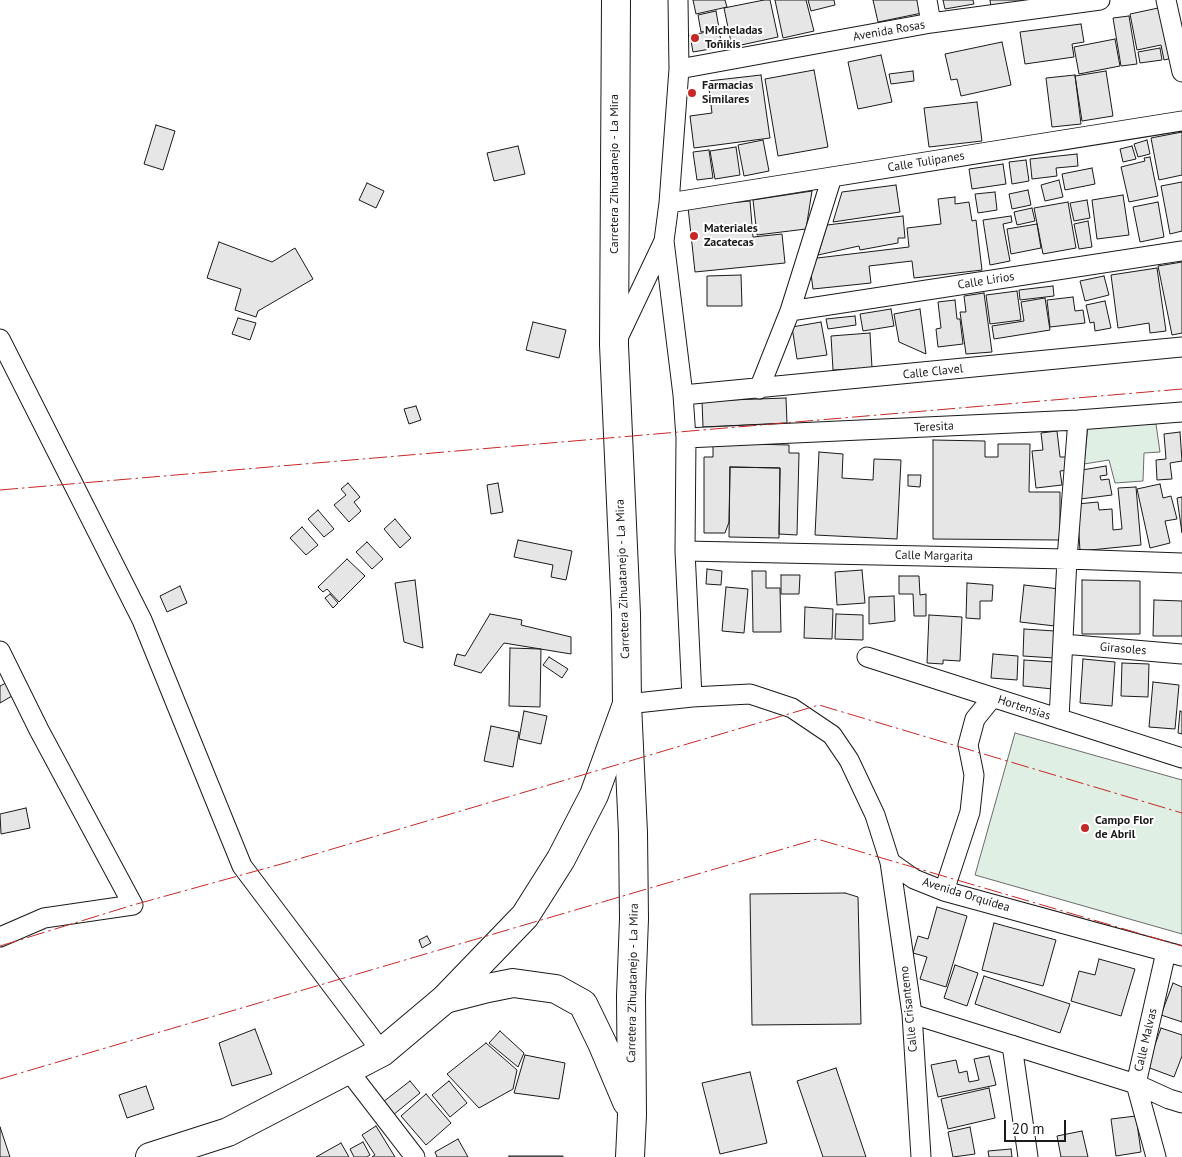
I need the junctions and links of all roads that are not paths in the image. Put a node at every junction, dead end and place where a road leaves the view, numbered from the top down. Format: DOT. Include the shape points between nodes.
graph roads {
  1 [pos="616,0"];
  2 [pos="678,0"];
  3 [pos="927,0"];
  4 [pos="1100,0"];
  5 [pos="1166,0"];
  6 [pos="931,23"];
  7 [pos="679,69"];
  8 [pos="1182,72"];
  9 [pos="1182,121"];
  10 [pos="832,177"];
  11 [pos="669,203"];
  12 [pos="664,241"];
  13 [pos="1182,251"];
  14 [pos="790,311"];
  15 [pos="0,339"];
  16 [pos="614,345"];
  17 [pos="1182,347"];
  18 [pos="760,389"];
  19 [pos="683,395"];
  20 [pos="1182,412"];
  21 [pos="1078,420"];
  22 [pos="686,438"];
  23 [pos="685,551"];
  24 [pos="1067,558"];
  25 [pos="1182,563"];
  26 [pos="1063,644"];
  27 [pos="0,651"];
  28 [pos="1182,654"];
  29 [pos="867,657"];
  30 [pos="692,696"];
  31 [pos="992,698"];
  32 [pos="626,704"];
  33 [pos="1059,719"];
  34 [pos="1182,758"];
  35 [pos="890,862"];
  36 [pos="944,891"];
  37 [pos="0,937"];
  38 [pos="1174,954"];
  39 [pos="445,999"];
  40 [pos="912,1014"];
  41 [pos="1012,1045"];
  42 [pos="382,1052"];
  43 [pos="348,1070"];
  44 [pos="1136,1084"];
  45 [pos="1182,1103"];
  46 [pos="632,1115"];
  47 [pos="150,1157"];
  48 [pos="415,1157"];
  49 [pos="630,1157"];
  50 [pos="921,1157"];
  51 [pos="1028,1157"];
  52 [pos="1156,1157"];
  1 -- 16 [label="main road, Carretera Zihuatanejo - La Mira"];
  2 -- 7 [label="street"];
  3 -- 6 [label="street"];
  4 -- 6 [label="street, Avenida Rosas"];
  5 -- 8 [label="street"];
  6 -- 7 [label="street, Avenida Rosas"];
  7 -- 11 [label="street"];
  9 -- 10 [label="street, Calle Tulipanes"];
  10 -- 11 [label="street, Calle Tulipanes"];
  10 -- 14 [label="street"];
  11 -- 12 [label="street"];
  12 -- 16 [label="street"];
  12 -- 19 [label="street"];
  13 -- 14 [label="street, Calle Lirios"];
  14 -- 18 [label="street"];
  15 -- 42 [label="street" via="142,620 242,866"];
  16 -- 32 [label="main road, Carretera Zihuatanejo - La Mira" via="626,614"];
  17 -- 18 [label="street, Calle Clavel"];
  18 -- 19 [label="street, Calle Clavel"];
  19 -- 22 [label="street"];
  20 -- 21 [label="street, Teresita"];
  21 -- 22 [label="street, Teresita"];
  21 -- 24 [label="street"];
  22 -- 23 [label="street"];
  23 -- 24 [label="street, Calle Margarita"];
  23 -- 30 [label="street"];
  24 -- 25 [label="street, Calle Margarita"];
  24 -- 26 [label="street"];
  26 -- 28 [label="street, Girasoles"];
  26 -- 33 [label="street"];
  27 -- 37 [label="street" via="133,905 44,918"];
  29 -- 31 [label="street, Hortensias"];
  30 -- 32 [label="street"];
  30 -- 35 [label="street" via="750,694 792,708 832,735 849,760 875,815"];
  31 -- 33 [label="street, Hortensias"];
  31 -- 36 [label="street" via="975,719 968,745 974,775 970,812"];
  32 -- 39 [label="main road" via="594,795 562,859 525,916"];
  32 -- 46 [label="main road, Carretera Zihuatanejo - La Mira" via="633,833"];
  33 -- 34 [label="street, Hortensias"];
  35 -- 36 [label="street, Avenida Orquídea" via="914,879"];
  35 -- 40 [label="street, Calle Crisantemo"];
  36 -- 38 [label="street, Avenida Orquídea"];
  38 -- 44 [label="street, Calle Malvas"];
  39 -- 42 [label="main road"];
  39 -- 46 [label="main road" via="513,983 556,989 583,1004"];
  40 -- 41 [label="street"];
  40 -- 50 [label="street, Calle Crisantemo"];
  41 -- 44 [label="street"];
  41 -- 51 [label="street"];
  42 -- 43 [label="main road"];
  43 -- 47 [label="main road" via="228,1132"];
  43 -- 48 [label="street"];
  44 -- 45 [label="street"];
  44 -- 52 [label="street, Calle Malvas"];
  46 -- 49 [label="main road, Carretera Zihuatanejo - La Mira"];
}
